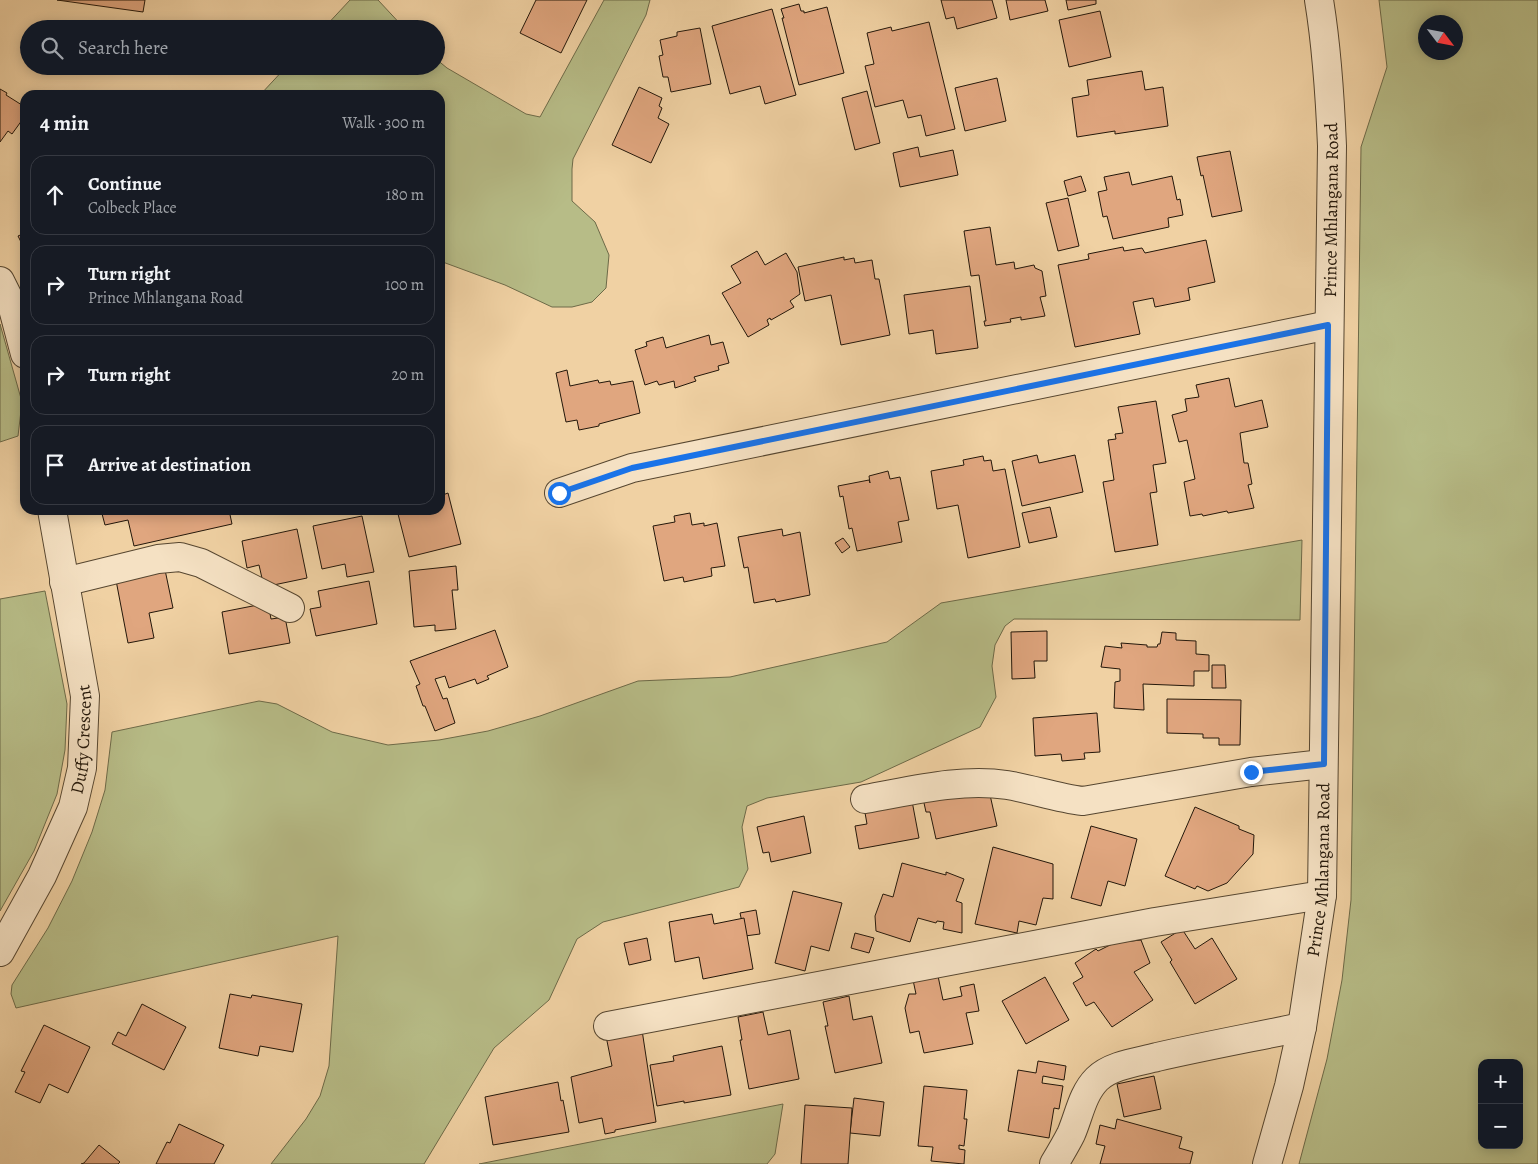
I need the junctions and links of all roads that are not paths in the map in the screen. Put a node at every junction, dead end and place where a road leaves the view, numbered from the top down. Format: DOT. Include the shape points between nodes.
graph roads {
  1 [pos="1319,0"];
  2 [pos="0,280"];
  3 [pos="1328,325"];
  4 [pos="20,335"];
  5 [pos="559,493"];
  6 [pos="53,515"];
  7 [pos="64,582"];
  8 [pos="290,608"];
  9 [pos="1324,764"];
  10 [pos="865,799"];
  11 [pos="1322,895"];
  12 [pos="0,952"];
  13 [pos="608,1026"];
  14 [pos="1302,1027"];
  15 [pos="1054,1164"];
  16 [pos="1267,1164"];
  1 -- 3 [label="street, Prince Mhlangana Road" via="1330,88 1332,136"];
  2 -- 4 [label="street" via="12,305"];
  3 -- 5 [label="street" via="632,468"];
  3 -- 9 [label="street, Prince Mhlangana Road"];
  6 -- 7 [label="street, Duffy Crescent"];
  7 -- 8 [label="street" via="158,559 180,557 201,563"];
  7 -- 12 [label="street, Duffy Crescent" via="85,696 82,768 73,807 42,876"];
  9 -- 10 [label="street" via="1251,772 1083,800 984,783 946,785"];
  9 -- 11 [label="street, Prince Mhlangana Road"];
  11 -- 13 [label="street" via="1155,922"];
  11 -- 14 [label="street, Prince Mhlangana Road"];
  14 -- 15 [label="street" via="1194,1048 1104,1073 1086,1095"];
  14 -- 16 [label="street, Prince Mhlangana Road"];
}
